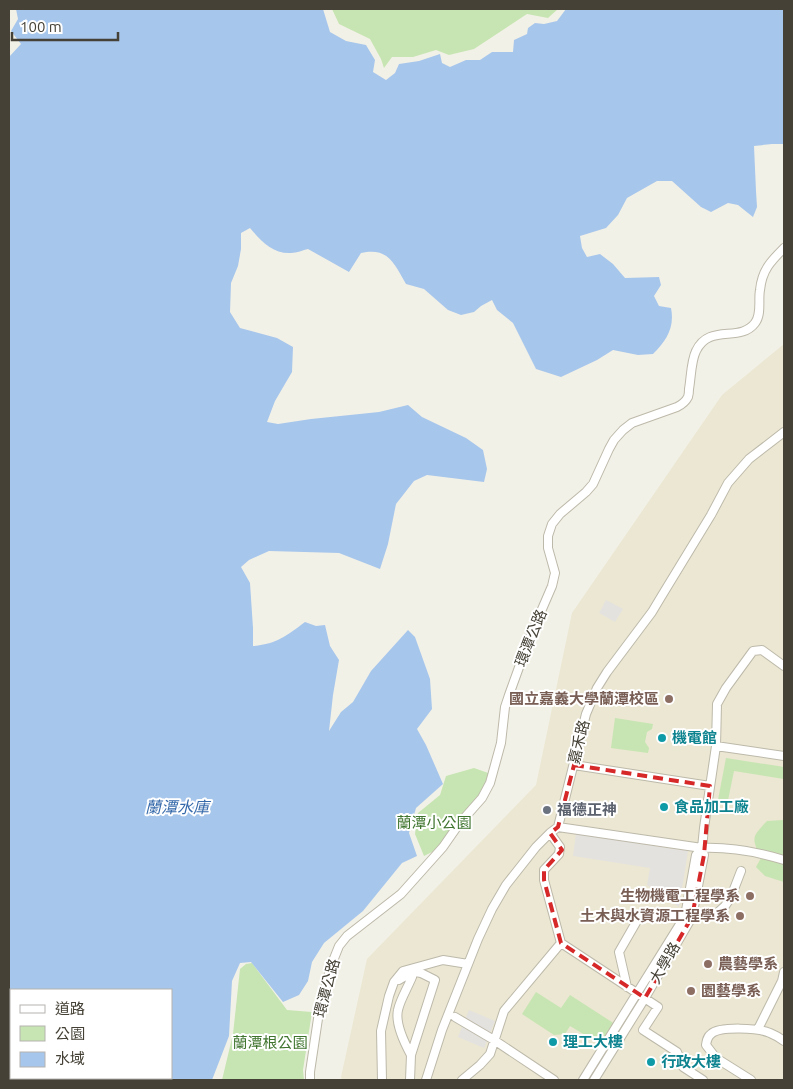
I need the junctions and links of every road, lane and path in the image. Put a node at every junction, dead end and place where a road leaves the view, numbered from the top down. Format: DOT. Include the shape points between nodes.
graph roads {
  1 [pos="784,248"];
  2 [pos="784,432"];
  3 [pos="784,666"];
  4 [pos="716,746"];
  5 [pos="784,756"];
  6 [pos="574,766"];
  7 [pos="710,786"];
  8 [pos="558,828"];
  9 [pos="550,833"];
  10 [pos="702,848"];
  11 [pos="784,860"];
  12 [pos="741,871"];
  13 [pos="688,916"];
  14 [pos="561,943"];
  15 [pos="468,964"];
  16 [pos="403,971"];
  17 [pos="784,972"];
  18 [pos="394,982"];
  19 [pos="627,986"];
  20 [pos="637,993"];
  21 [pos="645,998"];
  22 [pos="455,1017"];
  23 [pos="758,1029"];
  24 [pos="494,1040"];
  25 [pos="784,1041"];
  26 [pos="411,1055"];
  27 [pos="746,1079"];
  28 [pos="310,1080"];
  29 [pos="382,1080"];
  30 [pos="410,1080"];
  31 [pos="426,1080"];
  32 [pos="462,1080"];
  33 [pos="554,1080"];
  34 [pos="583,1080"];
  35 [pos="594,1080"];
  36 [pos="703,1080"];
  1 -- 28 [label="street, 環潭公路" via="765,270 758,319 754,325 744,332 709,336 702,342 695,352 688,397 677,407 632,423 623,430 608,449 593,484 552,524 548,536 554,573 552,586 508,694 501,742 490,783 443,847 401,894 347,936 339,946 319,1012"];
  2 -- 6 [label="street, 嘉禾路" via="749,459 728,483 652,612 607,672 586,714"];
  3 -- 4 [label="street, 大學路" via="762,650 753,651 718,704"];
  4 -- 5 [label="street"];
  4 -- 7 [label="street, 大學路"];
  6 -- 7 [label="street"];
  6 -- 8 [label="street, 嘉禾路"];
  7 -- 10 [label="street, 大學路"];
  8 -- 9 [label="street"];
  8 -- 10 [label="street"];
  9 -- 14 [label="street" via="560,847 559,854 544,870 544,880"];
  9 -- 15 [label="street" via="506,885"];
  10 -- 11 [label="street" via="742,850"];
  10 -- 13 [label="street, 大學路" via="704,855"];
  12 -- 13 [label="street" via="731,897 715,915"];
  13 -- 19 [label="street" via="662,913 638,919 619,952"];
  13 -- 20 [label="street"];
  13 -- 21 [label="street, 大學路"];
  14 -- 19 [label="street"];
  14 -- 24 [label="street" via="504,1011"];
  15 -- 16 [label="street" via="443,960"];
  15 -- 31 [label="street"];
  16 -- 18 [label="street"];
  16 -- 26 [label="street" via="421,973 435,980"];
  17 -- 23 [label="street"];
  18 -- 26 [label="street" via="405,976 412,977 398,1010"];
  18 -- 29 [label="street" via="381,1031"];
  19 -- 20 [label="street"];
  20 -- 21 [label="street"];
  20 -- 34 [label="street"];
  21 -- 35 [label="street, 大學路"];
  21 -- 36 [label="street" via="658,1007 643,1030 677,1052 683,1068"];
  22 -- 24 [label="street"];
  23 -- 25 [label="street"];
  23 -- 27 [label="street" via="715,1031 707,1038 706,1045 716,1058"];
  24 -- 32 [label="street" via="490,1054"];
  24 -- 33 [label="street"];
  26 -- 30 [label="street"];
}
